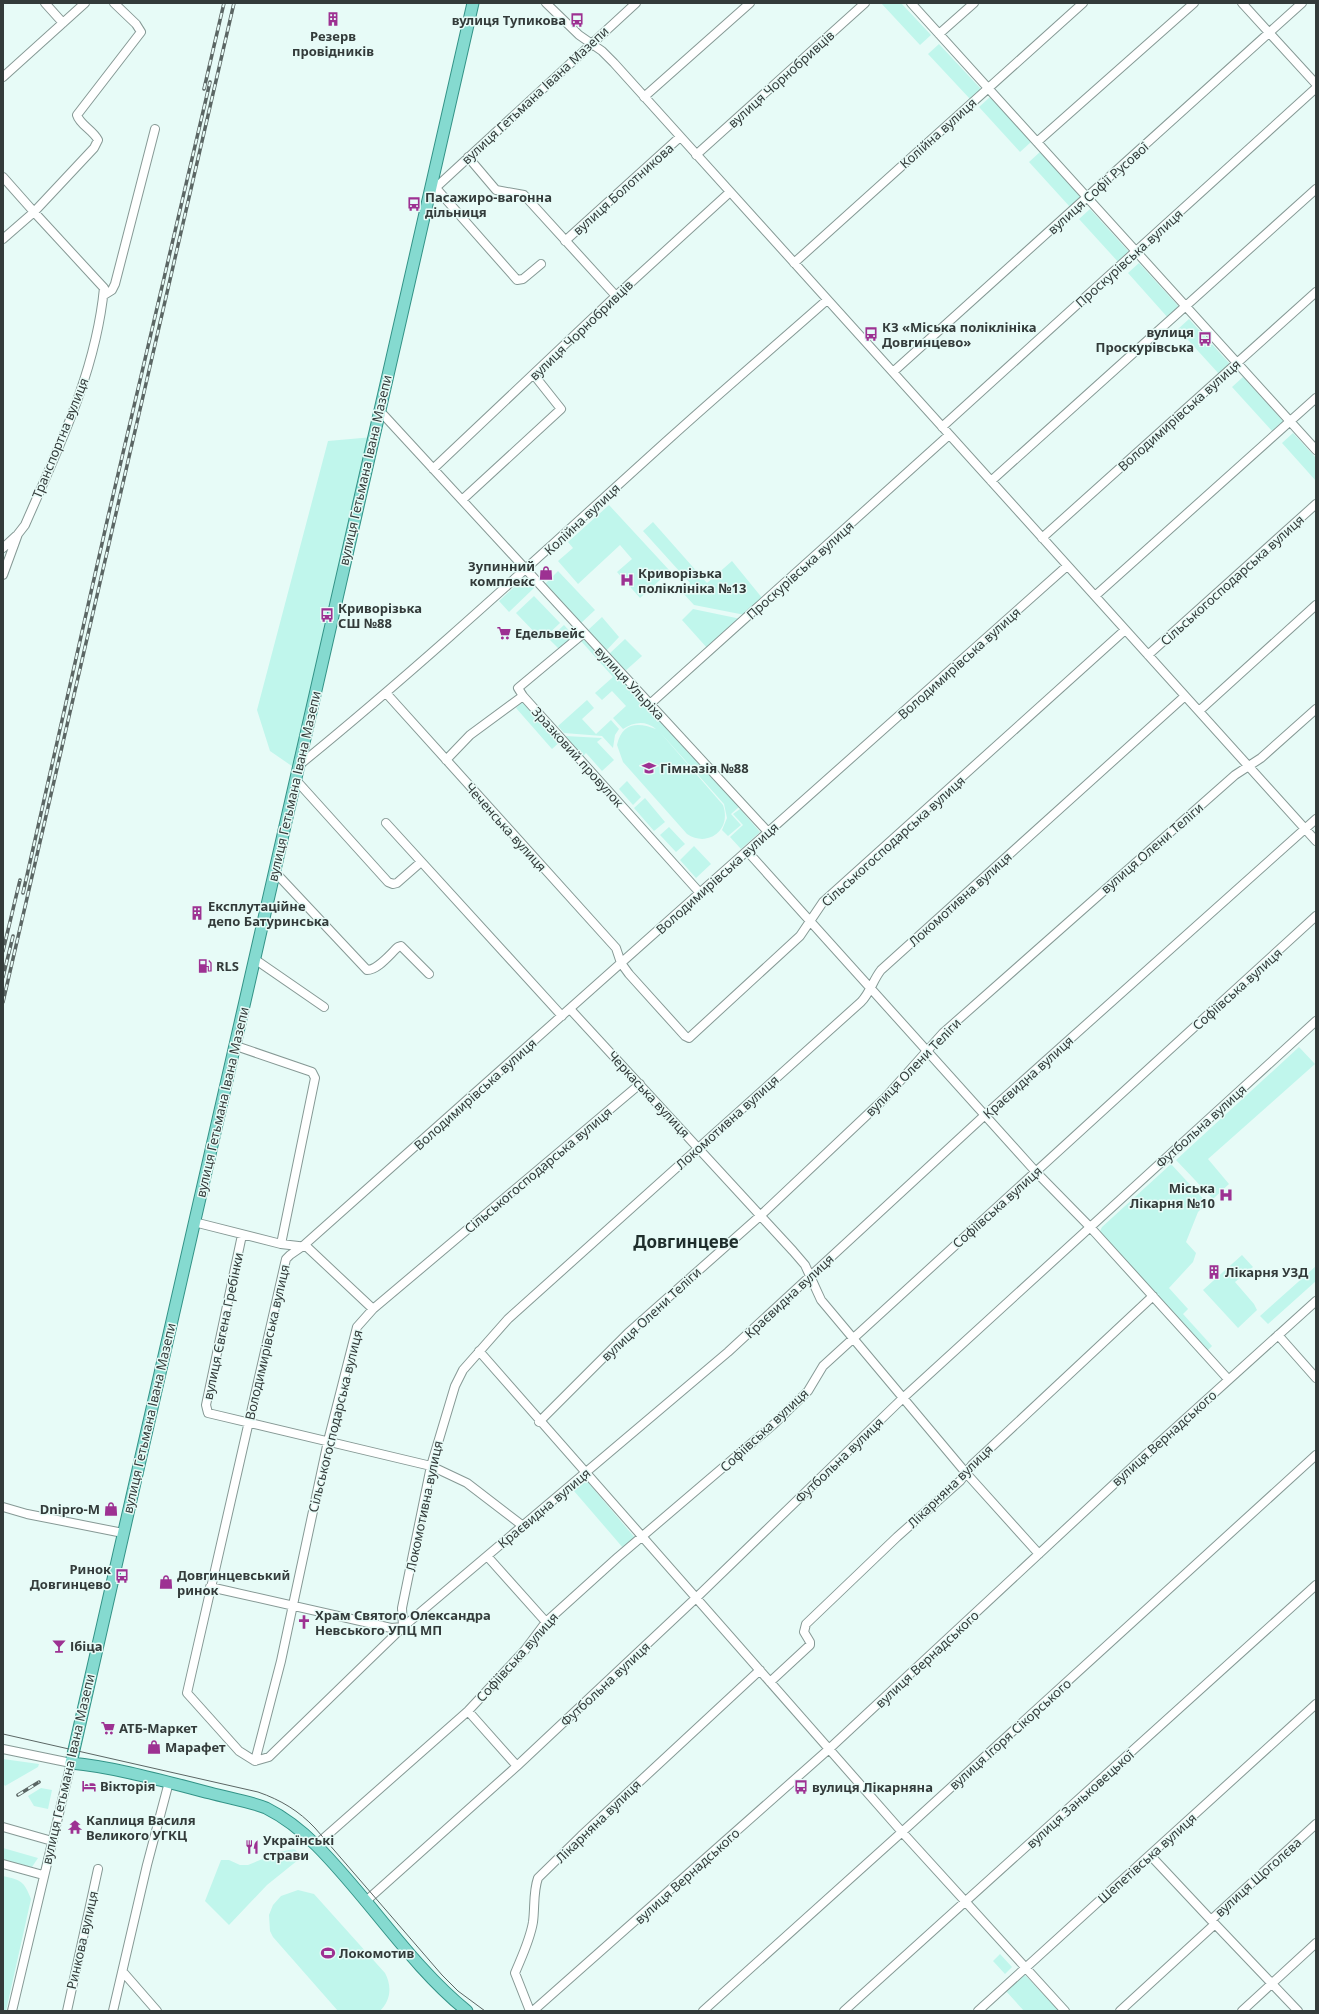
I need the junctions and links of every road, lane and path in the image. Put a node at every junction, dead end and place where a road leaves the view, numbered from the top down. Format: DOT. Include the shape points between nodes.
graph roads {
  1 [pos="45,3"];
  2 [pos="85,3"];
  3 [pos="114,3"];
  4 [pos="473,3"];
  5 [pos="546,3"];
  6 [pos="636,3"];
  7 [pos="750,3"];
  8 [pos="865,3"];
  9 [pos="911,3"];
  10 [pos="974,3"];
  11 [pos="1082,3"];
  12 [pos="1194,3"];
  13 [pos="1242,3"];
  14 [pos="1302,3"];
  15 [pos="63,23"];
  16 [pos="939,34"];
  17 [pos="1269,34"];
  18 [pos="592,43"];
  19 [pos="3,77"];
  20 [pos="1316,84"];
  21 [pos="989,88"];
  22 [pos="1316,88"];
  23 [pos="644,97"];
  24 [pos="155,129"];
  25 [pos="680,137"];
  26 [pos="1038,142"];
  27 [pos="696,155"];
  28 [pos="468,157"];
  29 [pos="3,177"];
  30 [pos="1316,189"];
  31 [pos="432,190"];
  32 [pos="730,192"];
  33 [pos="1087,197"];
  34 [pos="34,212"];
  35 [pos="3,239"];
  36 [pos="565,241"];
  37 [pos="1136,251"];
  38 [pos="794,263"];
  39 [pos="541,264"];
  40 [pos="1316,292"];
  41 [pos="104,295"];
  42 [pos="616,296"];
  43 [pos="827,300"];
  44 [pos="1186,307"];
  45 [pos="1237,363"];
  46 [pos="893,372"];
  47 [pos="534,375"];
  48 [pos="1316,398"];
  49 [pos="379,410"];
  50 [pos="1290,421"];
  51 [pos="942,427"];
  52 [pos="949,435"];
  53 [pos="1316,450"];
  54 [pos="433,469"];
  55 [pos="991,482"];
  56 [pos="462,500"];
  57 [pos="1316,504"];
  58 [pos="18,534"];
  59 [pos="1042,538"];
  60 [pos="3,548"];
  61 [pos="1067,566"];
  62 [pos="525,571"];
  63 [pos="3,575"];
  64 [pos="1095,596"];
  65 [pos="1316,605"];
  66 [pos="1126,630"];
  67 [pos="584,633"];
  68 [pos="1148,655"];
  69 [pos="386,693"];
  70 [pos="523,696"];
  71 [pos="1185,696"];
  72 [pos="650,704"];
  73 [pos="1316,709"];
  74 [pos="1199,711"];
  75 [pos="446,760"];
  76 [pos="298,766"];
  77 [pos="1248,766"];
  78 [pos="295,779"];
  79 [pos="1316,819"];
  80 [pos="386,823"];
  81 [pos="1305,829"];
  82 [pos="768,832"];
  83 [pos="1316,841"];
  84 [pos="747,851"];
  85 [pos="421,862"];
  86 [pos="274,871"];
  87 [pos="700,893"];
  88 [pos="1316,916"];
  89 [pos="810,921"];
  90 [pos="256,960"];
  91 [pos="621,963"];
  92 [pos="429,974"];
  93 [pos="871,988"];
  94 [pos="324,1007"];
  95 [pos="570,1008"];
  96 [pos="562,1016"];
  97 [pos="1316,1021"];
  98 [pos="236,1046"];
  99 [pos="926,1050"];
  100 [pos="640,1084"];
  101 [pos="985,1116"];
  102 [pos="698,1148"];
  103 [pos="1036,1172"];
  104 [pos="760,1216"];
  105 [pos="194,1222"];
  106 [pos="1090,1227"];
  107 [pos="242,1235"];
  108 [pos="281,1244"];
  109 [pos="303,1246"];
  110 [pos="810,1276"];
  111 [pos="1153,1296"];
  112 [pos="1316,1301"];
  113 [pos="373,1309"];
  114 [pos="1278,1335"];
  115 [pos="854,1338"];
  116 [pos="478,1351"];
  117 [pos="1316,1378"];
  118 [pos="1228,1379"];
  119 [pos="903,1398"];
  120 [pos="248,1422"];
  121 [pos="539,1422"];
  122 [pos="328,1441"];
  123 [pos="1316,1454"];
  124 [pos="431,1466"];
  125 [pos="586,1473"];
  126 [pos="966,1473"];
  127 [pos="3,1507"];
  128 [pos="523,1526"];
  129 [pos="123,1533"];
  130 [pos="642,1538"];
  131 [pos="1039,1554"];
  132 [pos="487,1556"];
  133 [pos="1316,1586"];
  134 [pos="210,1587"];
  135 [pos="696,1598"];
  136 [pos="293,1605"];
  137 [pos="546,1622"];
  138 [pos="403,1627"];
  139 [pos="760,1670"];
  140 [pos="770,1682"];
  141 [pos="1316,1704"];
  142 [pos="468,1711"];
  143 [pos="3,1749"];
  144 [pos="829,1749"];
  145 [pos="255,1761"];
  146 [pos="71,1763"];
  147 [pos="517,1766"];
  148 [pos="169,1782"];
  149 [pos="1316,1824"];
  150 [pos="3,1827"];
  151 [pos="902,1832"];
  152 [pos="52,1841"];
  153 [pos="316,1844"];
  154 [pos="1150,1855"];
  155 [pos="3,1864"];
  156 [pos="98,1869"];
  157 [pos="43,1875"];
  158 [pos="366,1901"];
  159 [pos="966,1902"];
  160 [pos="1213,1922"];
  161 [pos="1316,1943"];
  162 [pos="1025,1968"];
  163 [pos="122,1972"];
  164 [pos="1272,1984"];
  165 [pos="12,2011"];
  166 [pos="67,2011"];
  167 [pos="113,2011"];
  168 [pos="157,2011"];
  169 [pos="467,2011"];
  170 [pos="531,2011"];
  171 [pos="703,2011"];
  172 [pos="844,2011"];
  173 [pos="978,2011"];
  174 [pos="1065,2011"];
  175 [pos="1120,2011"];
  176 [pos="1242,2011"];
  177 [pos="1298,2011"];
  1 -- 15 [label="street"];
  2 -- 15 [label="street"];
  3 -- 34 [label="street" via="138,27 139,36 77,115 95,134 97,144"];
  4 -- 31 [label="main road, вулиця Гетьмана Івана Мазепи"];
  5 -- 18 [label="street" via="579,35"];
  6 -- 18 [label="street, вулиця Гетьмана Івана Мазепи"];
  7 -- 23 [label="street"];
  8 -- 27 [label="street, вулиця Чорнобривців"];
  9 -- 16 [label="street"];
  10 -- 16 [label="street"];
  11 -- 21 [label="street, Колійна вулиця"];
  12 -- 26 [label="street"];
  13 -- 17 [label="street"];
  14 -- 17 [label="street, вулиця Софії Русової"];
  15 -- 19 [label="street"];
  16 -- 21 [label="street"];
  17 -- 20 [label="street"];
  17 -- 33 [label="street, вулиця Софії Русової"];
  18 -- 23 [label="street"];
  18 -- 28 [label="street, вулиця Гетьмана Івана Мазепи"];
  21 -- 26 [label="street"];
  21 -- 38 [label="street, Колійна вулиця"];
  22 -- 37 [label="street, Проскурівська вулиця"];
  23 -- 25 [label="street"];
  24 -- 41 [label="street, Транспортна вулиця" via="115,284 112,290"];
  25 -- 27 [label="street"];
  25 -- 36 [label="street, вулиця Болотникова"];
  26 -- 33 [label="street"];
  27 -- 32 [label="street"];
  28 -- 31 [label="street, вулиця Гетьмана Івана Мазепи"];
  28 -- 36 [label="street, вулиця Болотникова" via="496,190 524,195"];
  29 -- 34 [label="street"];
  30 -- 44 [label="street"];
  31 -- 39 [label="street" via="517,280 523,279"];
  31 -- 49 [label="main road, вулиця Гетьмана Івана Мазепи"];
  32 -- 38 [label="street"];
  32 -- 42 [label="street, вулиця Чорнобривців"];
  33 -- 37 [label="street"];
  33 -- 46 [label="street, вулиця Софії Русової"];
  34 -- 35 [label="street"];
  34 -- 41 [label="street" via="102,283"];
  36 -- 42 [label="street, вулиця Болотникова"];
  37 -- 44 [label="street"];
  37 -- 51 [label="street, Проскурівська вулиця"];
  38 -- 43 [label="street"];
  40 -- 45 [label="street, Володимирівська вулиця"];
  41 -- 58 [label="street, Транспортна вулиця" via="80,395 25,525"];
  42 -- 47 [label="street, вулиця Чорнобривців"];
  43 -- 46 [label="street"];
  43 -- 62 [label="street, Колійна вулиця" via="671,437"];
  44 -- 45 [label="street"];
  44 -- 55 [label="street"];
  45 -- 50 [label="street"];
  45 -- 59 [label="street, Володимирівська вулиця"];
  46 -- 51 [label="street"];
  47 -- 54 [label="street, вулиця Чорнобривців"];
  47 -- 56 [label="street" via="561,409"];
  48 -- 50 [label="street"];
  49 -- 54 [label="street, вулиця Ульріха"];
  49 -- 76 [label="main road, вулиця Гетьмана Івана Мазепи"];
  50 -- 53 [label="street"];
  50 -- 64 [label="street"];
  51 -- 52 [label="street"];
  52 -- 55 [label="street"];
  52 -- 72 [label="street, Проскурівська вулиця"];
  54 -- 56 [label="street, вулиця Ульріха"];
  55 -- 59 [label="street"];
  56 -- 62 [label="street, вулиця Ульріха"];
  57 -- 68 [label="street, Сільськогосподарська вулиця"];
  58 -- 60 [label="street"];
  58 -- 63 [label="street, Транспортна вулиця"];
  59 -- 61 [label="street"];
  61 -- 64 [label="street"];
  61 -- 82 [label="street, Володимирівська вулиця"];
  62 -- 67 [label="street, вулиця Ульріха"];
  62 -- 69 [label="street, Колійна вулиця"];
  64 -- 66 [label="street"];
  65 -- 74 [label="street"];
  66 -- 68 [label="street"];
  66 -- 89 [label="street, Сільськогосподарська вулиця" via="824,902"];
  67 -- 70 [label="street" via="518,688"];
  67 -- 72 [label="street, вулиця Ульріха"];
  68 -- 71 [label="street"];
  69 -- 75 [label="street, Чеченська вулиця"];
  69 -- 76 [label="street, Колійна вулиця"];
  70 -- 75 [label="street, Зразковий провулок" via="466,739"];
  70 -- 87 [label="street, Зразковий провулок"];
  71 -- 74 [label="street"];
  71 -- 93 [label="street, Локомотивна вулиця" via="882,970"];
  72 -- 82 [label="street, вулиця Ульріха"];
  73 -- 77 [label="street, вулиця Олени Теліги"];
  74 -- 77 [label="street"];
  75 -- 91 [label="street, Чеченська вулиця" via="616,948"];
  76 -- 78 [label="main road, вулиця Гетьмана Івана Мазепи"];
  77 -- 81 [label="street"];
  77 -- 99 [label="street, вулиця Олени Теліги" via="1235,774"];
  78 -- 85 [label="street" via="388,882 397,883"];
  78 -- 86 [label="main road, вулиця Гетьмана Івана Мазепи"];
  79 -- 81 [label="street, Краєвидна вулиця"];
  80 -- 85 [label="street"];
  81 -- 83 [label="street"];
  81 -- 101 [label="street, Краєвидна вулиця"];
  82 -- 84 [label="street, Володимирівська вулиця"];
  84 -- 87 [label="street, Володимирівська вулиця"];
  84 -- 89 [label="street"];
  85 -- 96 [label="street"];
  86 -- 90 [label="main road, вулиця Гетьмана Івана Мазепи"];
  86 -- 92 [label="street" via="368,970 372,970 401,946"];
  87 -- 91 [label="street, Володимирівська вулиця"];
  88 -- 103 [label="street, Софіївська вулиця"];
  89 -- 91 [label="street, Сільськогосподарська вулиця" via="800,936 689,1038"];
  89 -- 93 [label="street"];
  90 -- 94 [label="street"];
  90 -- 98 [label="main road, вулиця Гетьмана Івана Мазепи"];
  91 -- 95 [label="street, Володимирівська вулиця"];
  93 -- 99 [label="street"];
  93 -- 102 [label="street, Локомотивна вулиця" via="861,1002"];
  95 -- 96 [label="street, Володимирівська вулиця"];
  95 -- 100 [label="street, Черкаська вулиця"];
  96 -- 109 [label="street, Володимирівська вулиця"];
  97 -- 106 [label="street, Футбольна вулиця"];
  98 -- 105 [label="main road, вулиця Гетьмана Івана Мазепи"];
  98 -- 108 [label="street" via="312,1072 316,1078"];
  99 -- 101 [label="street"];
  99 -- 104 [label="street, вулиця Олени Теліги" via="884,1099"];
  100 -- 102 [label="street, Черкаська вулиця"];
  100 -- 113 [label="street, Сільськогосподарська вулиця"];
  101 -- 103 [label="street"];
  101 -- 110 [label="street, Краєвидна вулиця"];
  102 -- 104 [label="street, Черкаська вулиця"];
  102 -- 116 [label="street, Локомотивна вулиця" via="508,1319"];
  103 -- 106 [label="street"];
  103 -- 115 [label="street, Софіївська вулиця"];
  104 -- 110 [label="street, Черкаська вулиця" via="793,1251"];
  104 -- 121 [label="street, вулиця Олени Теліги" via="628,1333"];
  105 -- 107 [label="street"];
  105 -- 129 [label="main road, вулиця Гетьмана Івана Мазепи"];
  106 -- 111 [label="street"];
  106 -- 119 [label="street, Футбольна вулиця"];
  107 -- 108 [label="street"];
  107 -- 120 [label="street, вулиця Євгена Гребінки" via="206,1410 208,1413"];
  108 -- 109 [label="street"];
  109 -- 113 [label="street"];
  109 -- 120 [label="street, Володимирівська вулиця" via="286,1260"];
  110 -- 115 [label="street, Черкаська вулиця" via="821,1300"];
  110 -- 125 [label="street, Краєвидна вулиця" via="728,1352"];
  111 -- 118 [label="street"];
  111 -- 126 [label="street, Лікарняна вулиця"];
  112 -- 114 [label="street, вулиця Вернадського"];
  113 -- 122 [label="street, Сільськогосподарська вулиця" via="357,1327"];
  114 -- 117 [label="street"];
  114 -- 118 [label="street, вулиця Вернадського"];
  115 -- 119 [label="street, Черкаська вулиця"];
  115 -- 130 [label="street, Софіївська вулиця" via="823,1366 808,1391 774,1424"];
  116 -- 121 [label="street"];
  116 -- 124 [label="street, Локомотивна вулиця" via="463,1370 455,1386"];
  118 -- 131 [label="street, вулиця Вернадського"];
  119 -- 126 [label="street, Черкаська вулиця"];
  119 -- 135 [label="street, Футбольна вулиця"];
  120 -- 122 [label="street, вулиця Євгена Гребінки"];
  120 -- 134 [label="street, Володимирівська вулиця"];
  121 -- 125 [label="street"];
  122 -- 124 [label="street, вулиця Євгена Гребінки"];
  122 -- 136 [label="street, Сільськогосподарська вулиця"];
  123 -- 151 [label="street, вулиця Ігоря Сікорського"];
  124 -- 128 [label="street, вулиця Євгена Гребінки" via="467,1484"];
  124 -- 138 [label="street, Локомотивна вулиця" via="402,1608"];
  125 -- 128 [label="street, Краєвидна вулиця"];
  125 -- 130 [label="street"];
  126 -- 131 [label="street, Черкаська вулиця"];
  126 -- 140 [label="street, Лікарняна вулиця" via="806,1624 804,1632 810,1645"];
  127 -- 129 [label="street"];
  128 -- 132 [label="street, Краєвидна вулиця"];
  129 -- 146 [label="main road, вулиця Гетьмана Івана Мазепи"];
  130 -- 135 [label="street"];
  130 -- 137 [label="street, Софіївська вулиця"];
  131 -- 144 [label="street, вулиця Вернадського"];
  132 -- 137 [label="street"];
  132 -- 138 [label="street, Краєвидна вулиця"];
  133 -- 159 [label="street, вулиця Заньковецької"];
  134 -- 136 [label="street"];
  134 -- 145 [label="street, Володимирівська вулиця" via="187,1693 239,1751"];
  135 -- 139 [label="street"];
  135 -- 147 [label="street, Футбольна вулиця"];
  136 -- 138 [label="street" via="391,1628"];
  136 -- 145 [label="street, Сільськогосподарська вулиця"];
  137 -- 142 [label="street, Софіївська вулиця" via="525,1650"];
  138 -- 145 [label="street, Краєвидна вулиця" via="269,1757"];
  139 -- 140 [label="street"];
  139 -- 170 [label="street, Лікарняна вулиця" via="586,1830 538,1878 533,1923 515,1972"];
  140 -- 144 [label="street"];
  141 -- 154 [label="street, Шепетівська вулиця"];
  142 -- 147 [label="street"];
  142 -- 153 [label="street, Софіївська вулиця"];
  143 -- 146 [label="street"];
  144 -- 151 [label="street"];
  144 -- 170 [label="street, вулиця Вернадського"];
  146 -- 148 [label="main road"];
  146 -- 152 [label="street, вулиця Гетьмана Івана Мазепи"];
  147 -- 158 [label="street, Футбольна вулиця"];
  148 -- 153 [label="main road" via="264,1808 285,1820"];
  148 -- 163 [label="street"];
  149 -- 160 [label="street, вулиця Щоголєва"];
  150 -- 152 [label="street"];
  151 -- 159 [label="street"];
  151 -- 171 [label="street, вулиця Ігоря Сікорського"];
  152 -- 157 [label="street, вулиця Гетьмана Івана Мазепи"];
  153 -- 158 [label="main road"];
  154 -- 160 [label="street"];
  154 -- 162 [label="street, Шепетівська вулиця"];
  155 -- 157 [label="street"];
  156 -- 166 [label="street, Ринкова вулиця"];
  157 -- 165 [label="street, вулиця Гетьмана Івана Мазепи"];
  158 -- 169 [label="main road" via="443,1990"];
  159 -- 162 [label="street"];
  159 -- 172 [label="street, вулиця Заньковецької"];
  160 -- 164 [label="street"];
  160 -- 175 [label="street, вулиця Щоголєва"];
  161 -- 164 [label="street"];
  162 -- 173 [label="street, Шепетівська вулиця"];
  162 -- 174 [label="street"];
  163 -- 167 [label="street"];
  163 -- 168 [label="street"];
  164 -- 176 [label="street"];
  164 -- 177 [label="street"];
}
